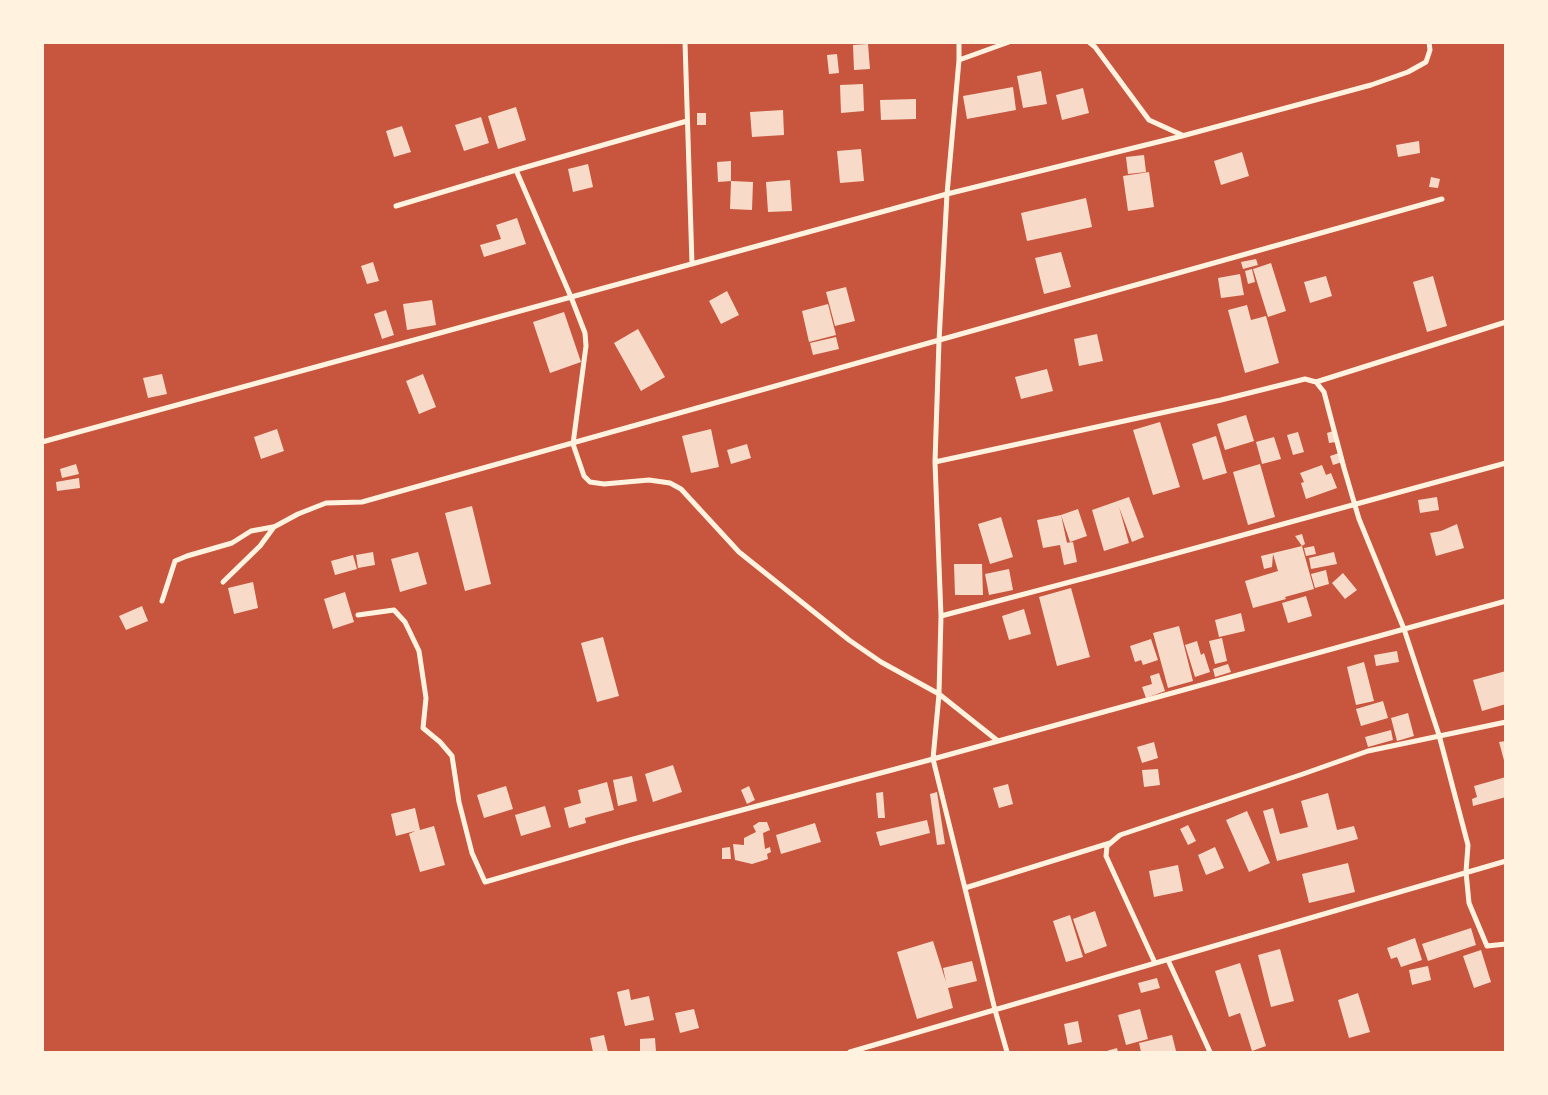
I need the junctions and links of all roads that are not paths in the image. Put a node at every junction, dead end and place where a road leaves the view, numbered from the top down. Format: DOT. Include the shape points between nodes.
graph roads {
  1 [pos="685,42"];
  2 [pos="959,42"];
  3 [pos="1009,42"];
  4 [pos="1089,42"];
  5 [pos="1430,42"];
  6 [pos="959,60"];
  7 [pos="688,121"];
  8 [pos="1182,136"];
  9 [pos="516,170"];
  10 [pos="947,194"];
  11 [pos="1442,199"];
  12 [pos="396,206"];
  13 [pos="692,264"];
  14 [pos="571,297"];
  15 [pos="1506,322"];
  16 [pos="938,341"];
  17 [pos="1316,382"];
  18 [pos="42,442"];
  19 [pos="574,444"];
  20 [pos="936,462"];
  21 [pos="1506,463"];
  22 [pos="1354,505"];
  23 [pos="274,527"];
  24 [pos="224,582"];
  25 [pos="162,601"];
  26 [pos="1506,601"];
  27 [pos="358,615"];
  28 [pos="941,616"];
  29 [pos="1404,629"];
  30 [pos="939,694"];
  31 [pos="1506,722"];
  32 [pos="1439,735"];
  33 [pos="998,741"];
  34 [pos="933,759"];
  35 [pos="1110,843"];
  36 [pos="1506,861"];
  37 [pos="1466,872"];
  38 [pos="965,888"];
  39 [pos="1506,944"];
  40 [pos="1168,960"];
  41 [pos="1155,963"];
  42 [pos="995,1010"];
  43 [pos="850,1052"];
  44 [pos="1007,1052"];
  45 [pos="1210,1052"];
  1 -- 7 [label="street"];
  2 -- 6 [label="street"];
  3 -- 6 [label="street"];
  4 -- 8 [label="street" via="1149,120"];
  5 -- 8 [label="street" via="1426,62 1408,72"];
  6 -- 10 [label="street"];
  7 -- 9 [label="street"];
  7 -- 13 [label="street"];
  8 -- 10 [label="street"];
  9 -- 12 [label="street"];
  9 -- 14 [label="street"];
  10 -- 13 [label="street"];
  10 -- 16 [label="street"];
  11 -- 16 [label="street"];
  13 -- 14 [label="street"];
  14 -- 18 [label="street"];
  14 -- 19 [label="street" via="585,333 586,346"];
  15 -- 17 [label="street"];
  16 -- 19 [label="street"];
  16 -- 20 [label="street"];
  17 -- 20 [label="street" via="1306,379"];
  17 -- 22 [label="street" via="1324,392"];
  19 -- 23 [label="street" via="362,502 326,503"];
  19 -- 30 [label="street" via="584,476 590,482 649,480 670,483 681,489 739,552 849,640"];
  20 -- 28 [label="street"];
  21 -- 22 [label="street"];
  22 -- 28 [label="street"];
  22 -- 29 [label="street"];
  23 -- 24 [label="street"];
  23 -- 25 [label="street" via="251,531 232,543 176,561"];
  26 -- 29 [label="street"];
  27 -- 34 [label="street" via="394,610 405,622 419,651 426,698 423,728 452,756 472,853 485,882"];
  28 -- 30 [label="street"];
  29 -- 32 [label="street"];
  29 -- 33 [label="street"];
  30 -- 33 [label="street"];
  30 -- 34 [label="street"];
  31 -- 32 [label="street"];
  32 -- 35 [label="street" via="1368,751 1120,835"];
  32 -- 37 [label="street" via="1468,845"];
  33 -- 34 [label="street"];
  34 -- 38 [label="street"];
  35 -- 38 [label="street"];
  35 -- 41 [label="street" via="1106,856"];
  36 -- 37 [label="street"];
  37 -- 39 [label="street" via="1469,903 1487,946"];
  37 -- 40 [label="street"];
  38 -- 42 [label="street"];
  40 -- 41 [label="street"];
  40 -- 45 [label="street"];
  41 -- 42 [label="street"];
  42 -- 43 [label="street"];
  42 -- 44 [label="street"];
}
